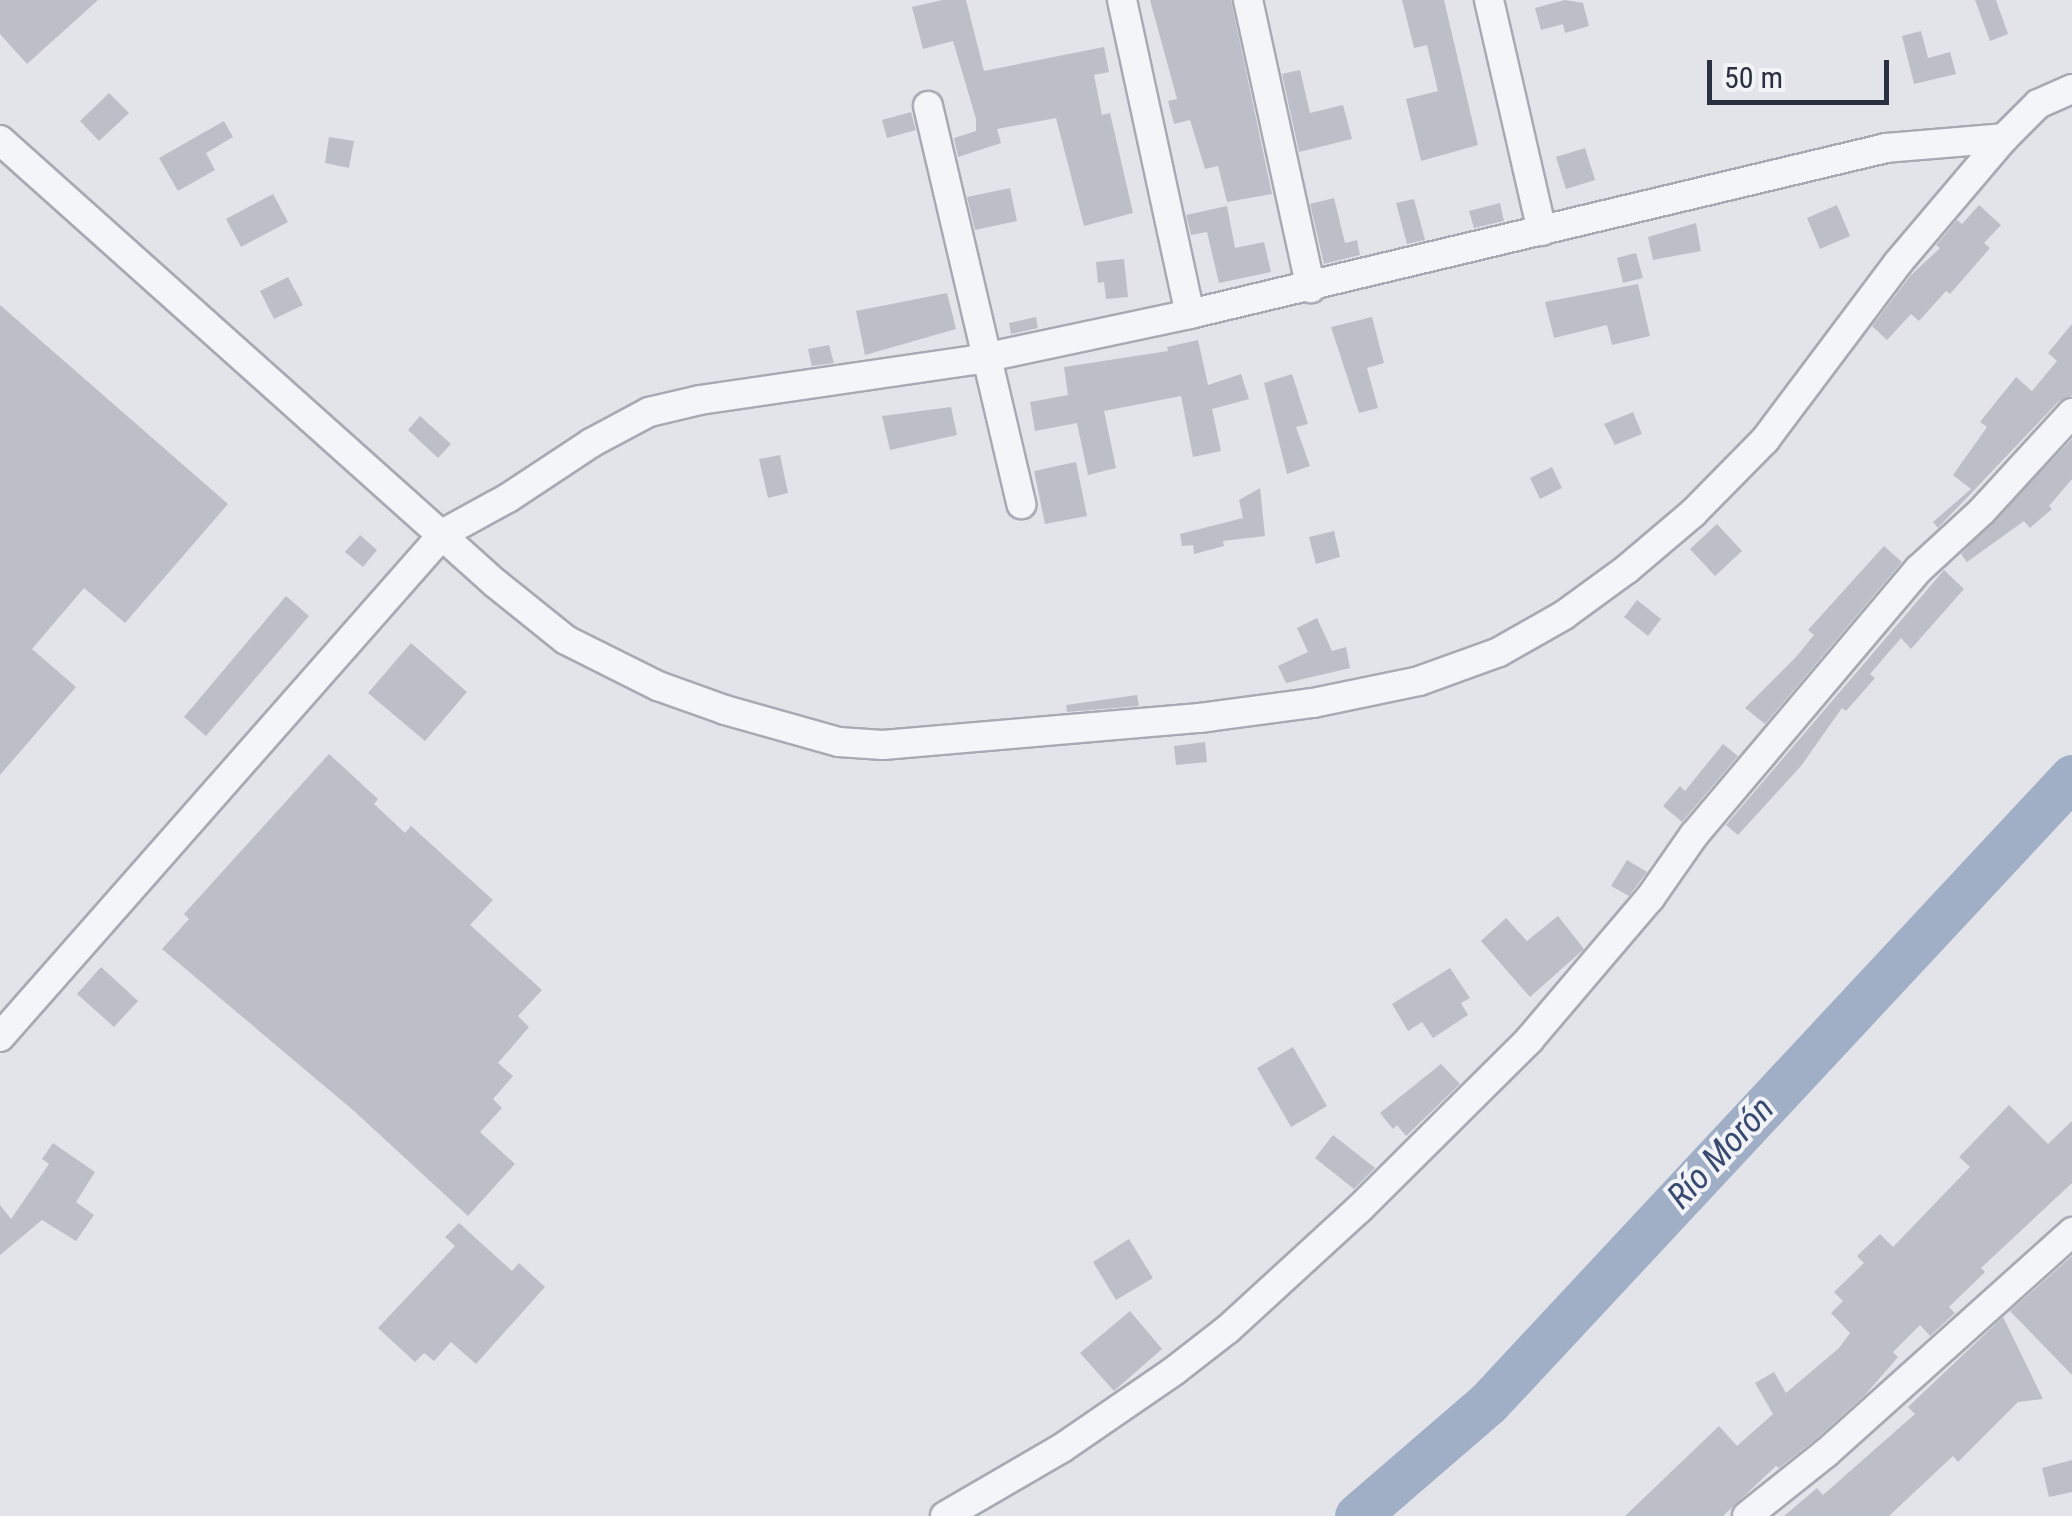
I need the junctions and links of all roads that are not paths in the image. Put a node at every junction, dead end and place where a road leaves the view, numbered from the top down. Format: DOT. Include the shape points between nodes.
graph roads {
  1 [pos="1122,0"];
  2 [pos="1248,0"];
  3 [pos="1489,0"];
  4 [pos="2072,89"];
  5 [pos="928,106"];
  6 [pos="2004,138"];
  7 [pos="0,140"];
  8 [pos="1542,231"];
  9 [pos="1311,288"];
  10 [pos="1190,314"];
  11 [pos="988,356"];
  12 [pos="2072,413"];
  13 [pos="1021,504"];
  14 [pos="444,533"];
  15 [pos="0,1037"];
  16 [pos="2070,1237"];
  17 [pos="945,1516"];
  18 [pos="1747,1516"];
  1 -- 10 [label="street"];
  2 -- 9 [label="street"];
  3 -- 8 [label="street"];
  4 -- 6 [label="street" via="2038,104"];
  5 -- 11 [label="street"];
  6 -- 8 [label="street" via="1886,148"];
  6 -- 14 [label="street" via="1897,264 1765,440 1693,513 1564,614 1499,652 1419,681 1200,718 948,742 839,742 658,686 566,640"];
  7 -- 14 [label="street"];
  8 -- 9 [label="street"];
  9 -- 10 [label="street"];
  10 -- 11 [label="street"];
  11 -- 13 [label="street"];
  11 -- 14 [label="street" via="649,412"];
  12 -- 17 [label="street" via="1919,569 1528,1040 1358,1209 1228,1329 1062,1448"];
  14 -- 15 [label="street"];
  16 -- 18 [label="street"];
}
